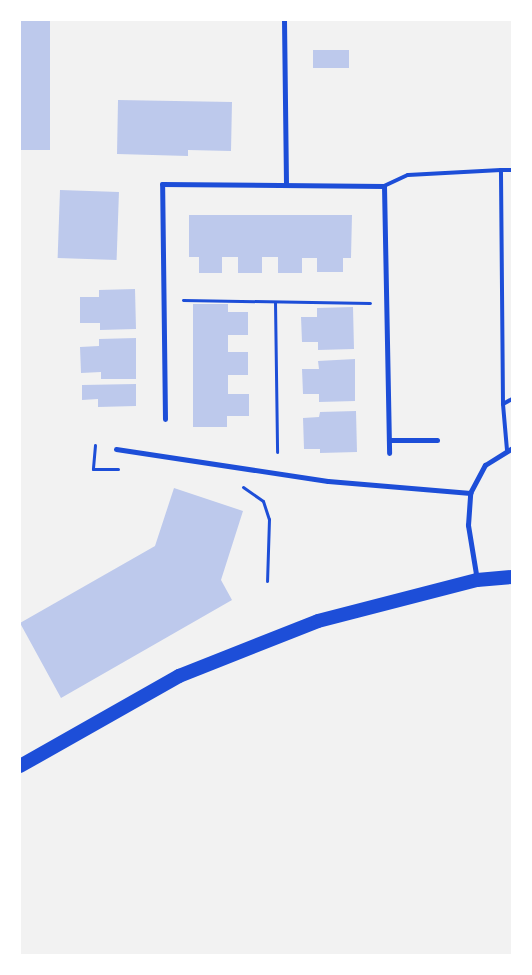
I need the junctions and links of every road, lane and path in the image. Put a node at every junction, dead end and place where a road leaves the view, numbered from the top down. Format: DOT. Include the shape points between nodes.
graph roads {
  1 [pos="284,20"];
  2 [pos="501,170"];
  3 [pos="512,170"];
  4 [pos="286,185"];
  5 [pos="384,186"];
  6 [pos="183,300"];
  7 [pos="275,302"];
  8 [pos="386,304"];
  9 [pos="512,399"];
  10 [pos="503,404"];
  11 [pos="165,419"];
  12 [pos="388,440"];
  13 [pos="437,440"];
  14 [pos="116,449"];
  15 [pos="510,449"];
  16 [pos="277,452"];
  17 [pos="389,453"];
  18 [pos="251,484"];
  19 [pos="470,493"];
  20 [pos="512,577"];
  21 [pos="477,580"];
  22 [pos="267,581"];
  23 [pos="20,766"];
  1 -- 4 [label="street"];
  2 -- 3 [label="lane"];
  2 -- 5 [label="lane" via="408,175"];
  2 -- 10 [label="lane"];
  4 -- 5 [label="street"];
  4 -- 11 [label="street" via="162,184"];
  5 -- 8 [label="street"];
  6 -- 7 [label="path"];
  7 -- 8 [label="path"];
  7 -- 16 [label="path"];
  8 -- 12 [label="street"];
  9 -- 10 [label="lane"];
  10 -- 15 [label="lane"];
  12 -- 13 [label="street"];
  12 -- 17 [label="street"];
  14 -- 19 [label="street" via="328,481"];
  15 -- 19 [label="street" via="485,465"];
  18 -- 22 [label="path" via="235,482 263,501 269,519"];
  19 -- 21 [label="street" via="468,526"];
  20 -- 21 [label="highway"];
  21 -- 23 [label="highway" via="318,621 179,676"];
}
